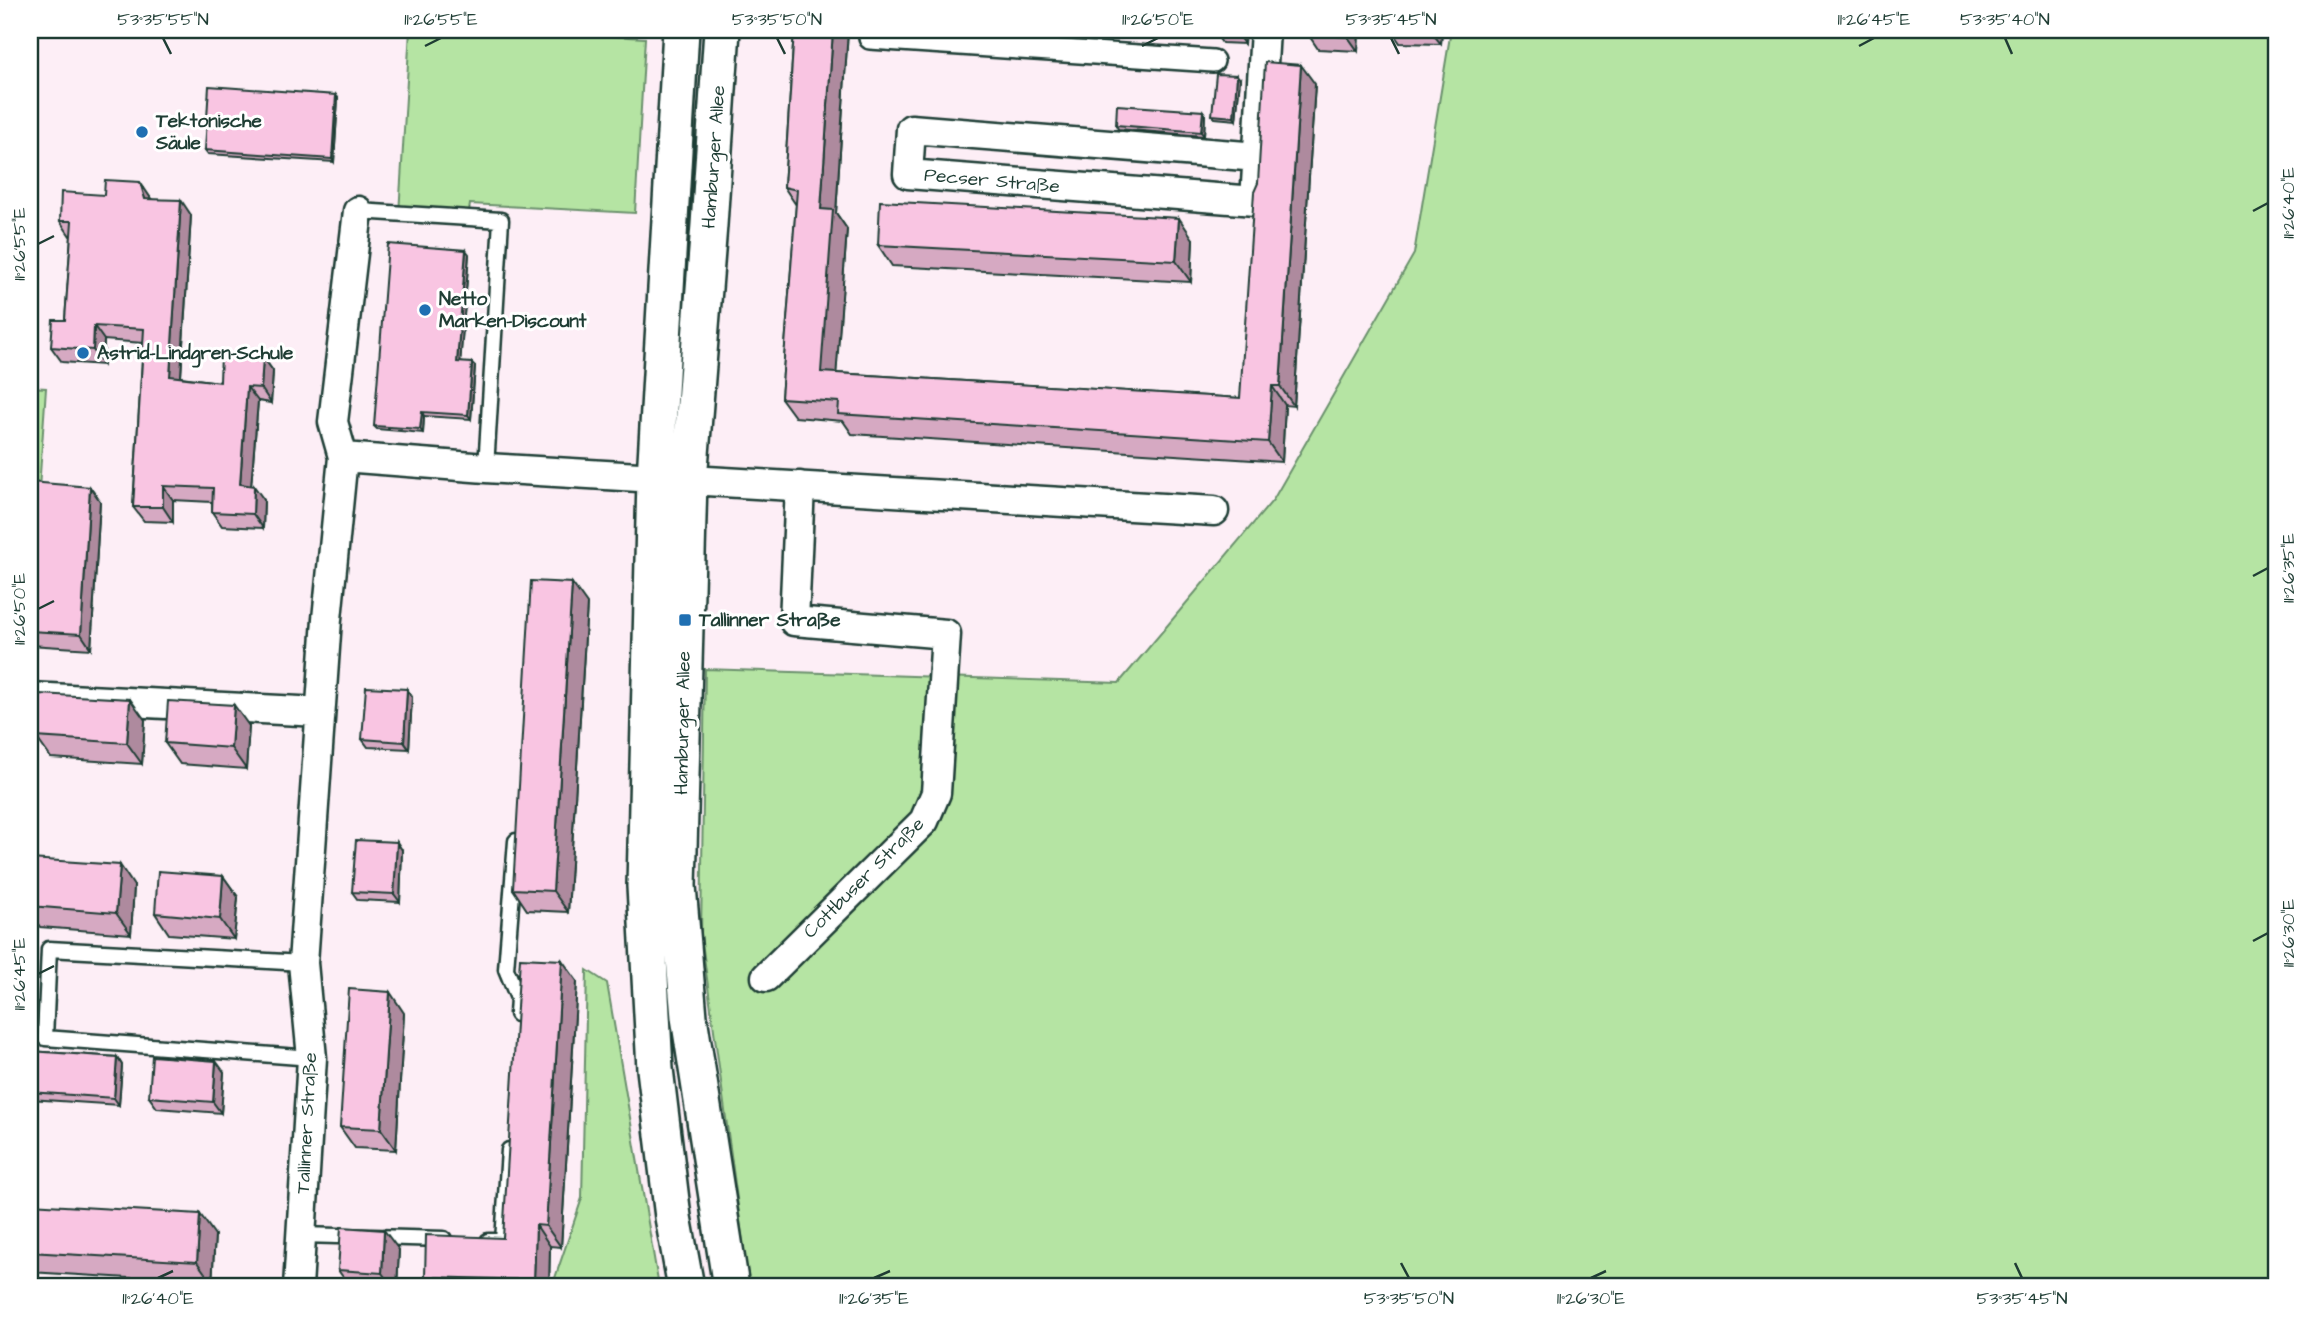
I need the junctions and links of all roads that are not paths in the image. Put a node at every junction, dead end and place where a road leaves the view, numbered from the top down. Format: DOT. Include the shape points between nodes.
graph roads {
  1 [pos="681,30"];
  2 [pos="722,30"];
  3 [pos="1265,30"];
  4 [pos="870,38"];
  5 [pos="1213,61"];
  6 [pos="1258,157"];
  7 [pos="358,211"];
  8 [pos="343,457"];
  9 [pos="486,468"];
  10 [pos="672,479"];
  11 [pos="800,486"];
  12 [pos="1214,512"];
  13 [pos="30,697"];
  14 [pos="320,712"];
  15 [pos="516,832"];
  16 [pos="303,963"];
  17 [pos="766,977"];
  18 [pos="517,1025"];
  19 [pos="312,1058"];
  20 [pos="510,1133"];
  21 [pos="302,1235"];
  22 [pos="298,1287"];
  23 [pos="686,1287"];
  24 [pos="731,1287"];
  1 -- 10 [label="street, Hamburger Allee"];
  2 -- 10 [label="street, Hamburger Allee" via="709,225"];
  3 -- 6 [label="street, Pecser Straße"];
  4 -- 5 [label="street"];
  6 -- 6 [label="street, Pecser Straße" via="911,129 908,174 1255,201"];
  7 -- 8 [label="street, Tallinner Straße" via="333,422"];
  7 -- 9 [label="lane" via="501,220"];
  8 -- 9 [label="street"];
  8 -- 14 [label="street, Tallinner Straße"];
  9 -- 10 [label="street"];
  10 -- 11 [label="street"];
  10 -- 23 [label="street, Hamburger Allee" via="645,886 655,1069"];
  10 -- 24 [label="street, Hamburger Allee" via="678,886 689,1017"];
  11 -- 12 [label="street"];
  11 -- 17 [label="street, Cottbuser Straße" via="794,621 946,634 936,793 924,821"];
  13 -- 14 [label="street"];
  14 -- 16 [label="street, Tallinner Straße"];
  15 -- 18 [label="lane" via="506,969 518,998"];
  16 -- 19 [label="street, Tallinner Straße"];
  16 -- 19 [label="lane" via="49,949 45,1038"];
  19 -- 21 [label="street, Tallinner Straße"];
  20 -- 21 [label="lane" via="503,1241"];
  21 -- 22 [label="street, Tallinner Straße"];
}
